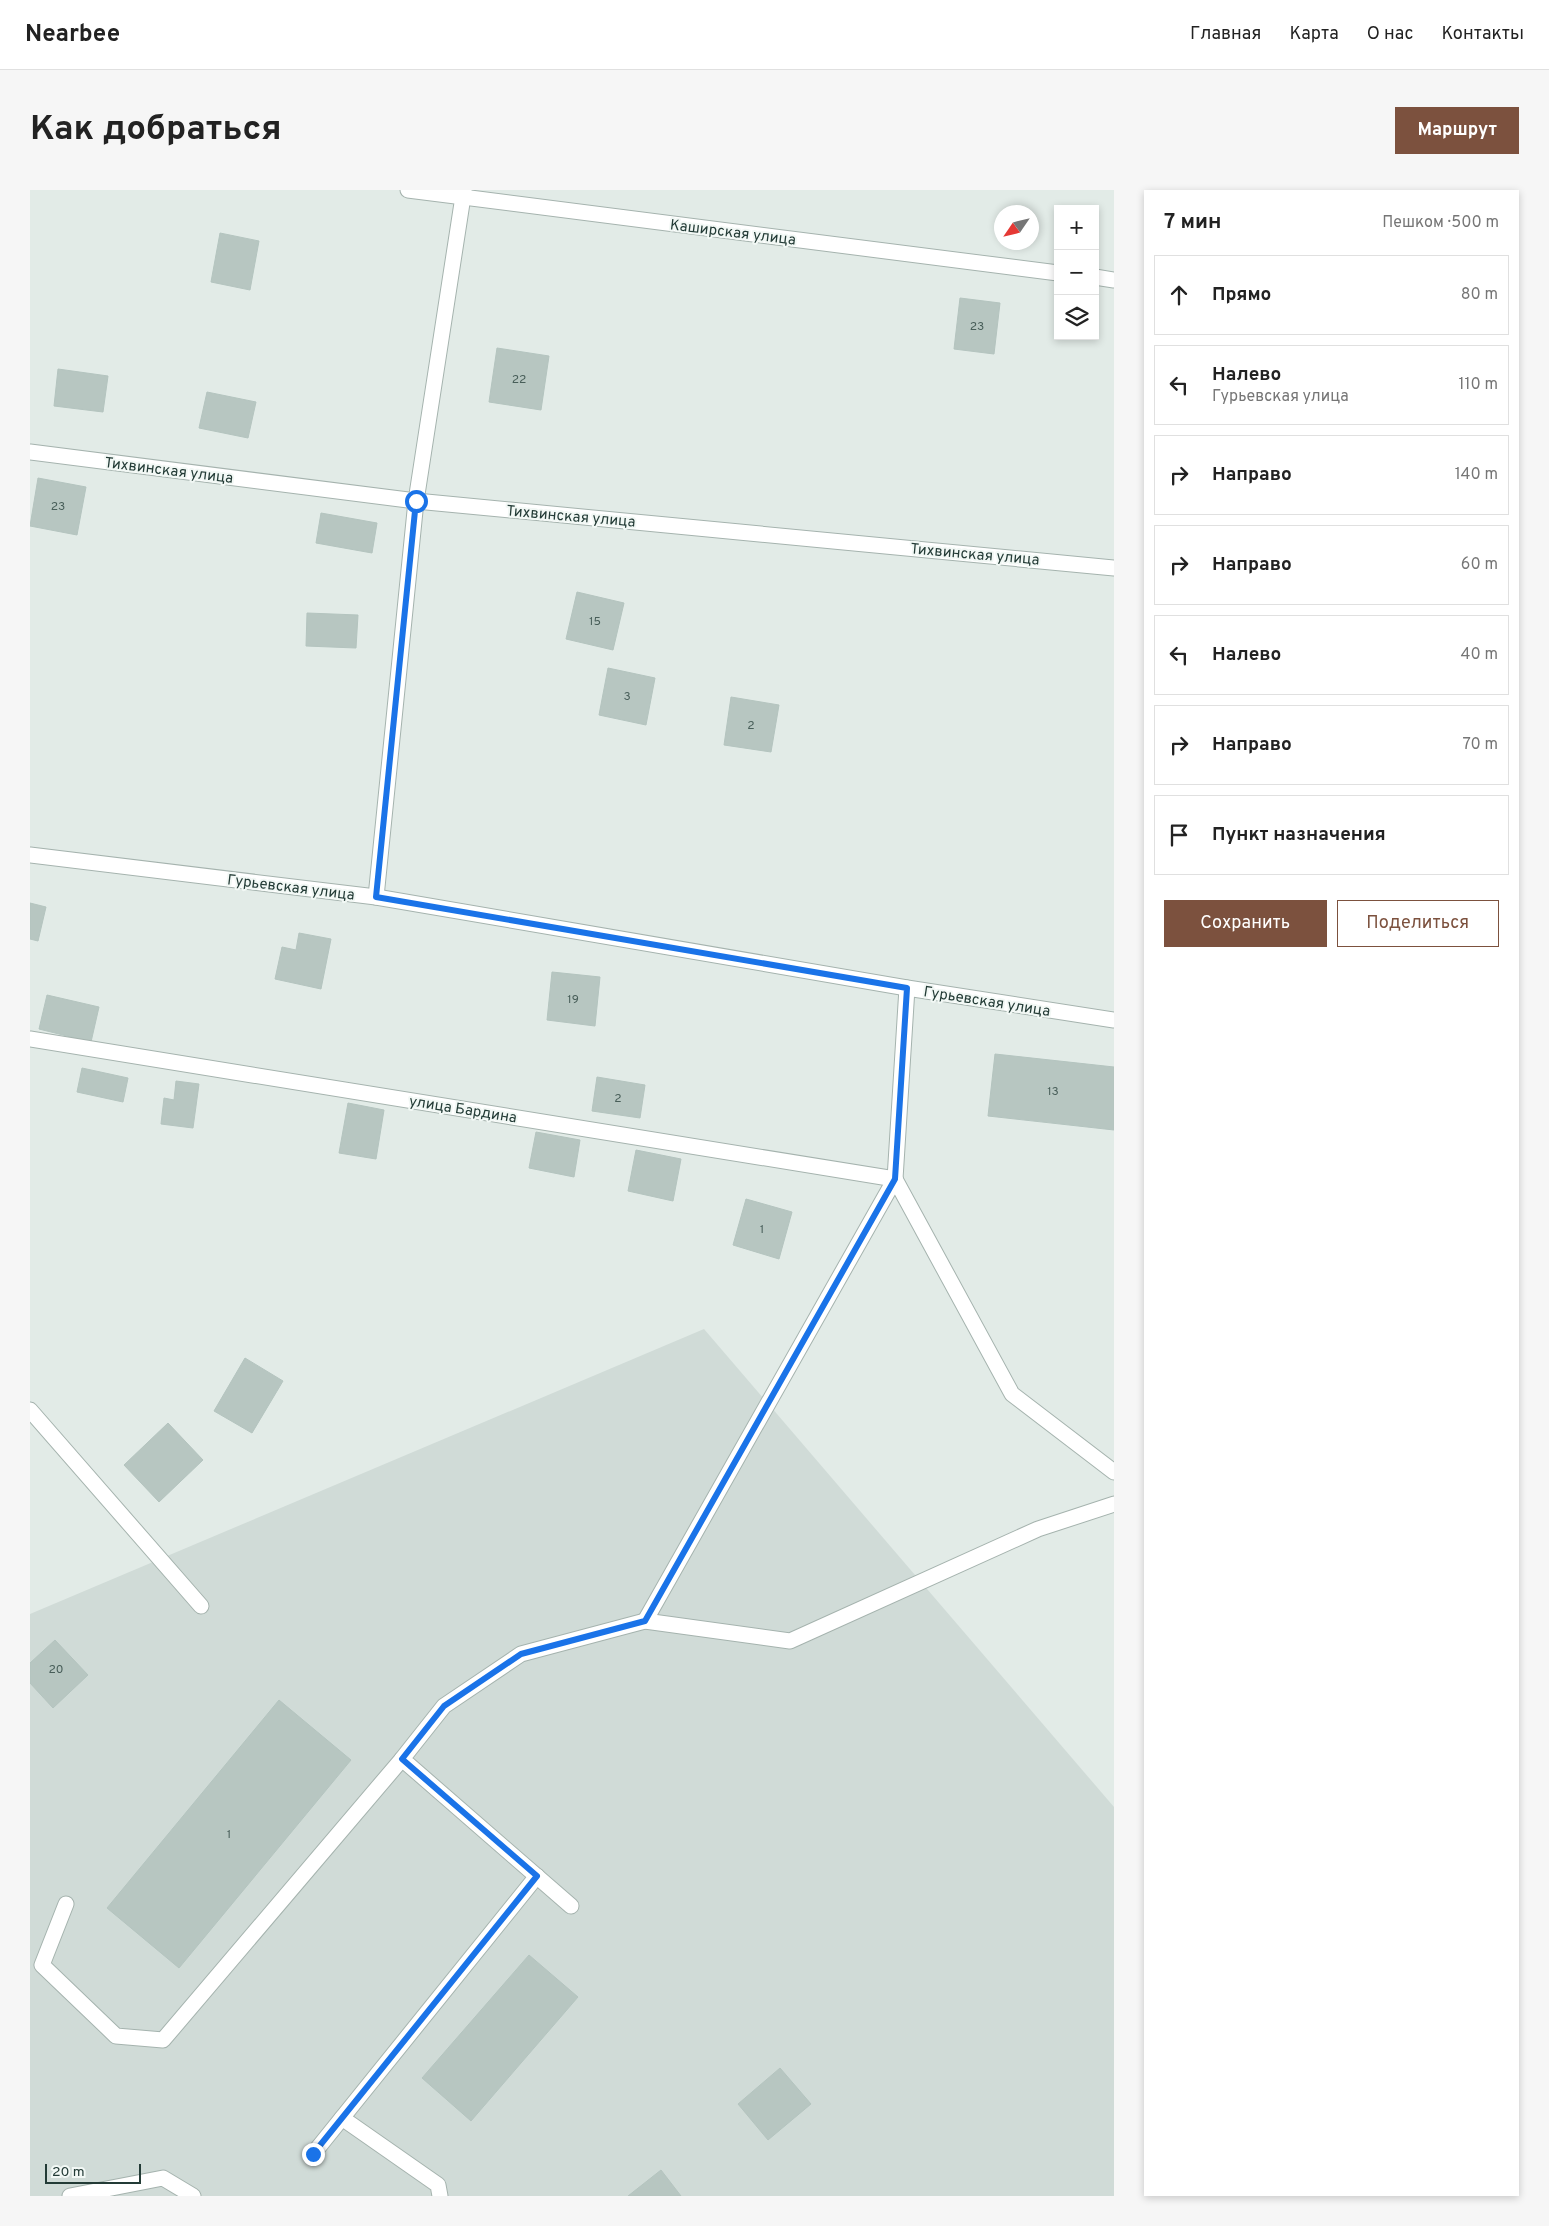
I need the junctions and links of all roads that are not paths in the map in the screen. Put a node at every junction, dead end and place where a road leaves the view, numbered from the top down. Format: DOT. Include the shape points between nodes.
graph roads {
  1 [pos="408,190"];
  2 [pos="464,194"];
  3 [pos="1054,272"];
  4 [pos="1099,278"];
  5 [pos="1114,280"];
  6 [pos="30,452"];
  7 [pos="416,501"];
  8 [pos="1114,568"];
  9 [pos="30,855"];
  10 [pos="376,897"];
  11 [pos="907,988"];
  12 [pos="1114,1020"];
  13 [pos="30,1039"];
  14 [pos="895,1179"];
  15 [pos="30,1410"];
  16 [pos="1114,1472"];
  17 [pos="1114,1504"];
  18 [pos="201,1606"];
  19 [pos="645,1621"];
  20 [pos="402,1759"];
  21 [pos="537,1876"];
  22 [pos="66,1904"];
  23 [pos="571,1906"];
  24 [pos="342,2118"];
  25 [pos="313,2154"];
  26 [pos="70,2196"];
  27 [pos="193,2196"];
  28 [pos="440,2196"];
  1 -- 2 [label="street, Каширская улица"];
  2 -- 3 [label="street, Каширская улица"];
  2 -- 7 [label="street"];
  4 -- 5 [label="street"];
  6 -- 7 [label="street, Тихвинская улица"];
  7 -- 8 [label="street, Тихвинская улица"];
  7 -- 10 [label="street"];
  9 -- 10 [label="street, Гурьевская улица"];
  10 -- 11 [label="street, Гурьевская улица"];
  11 -- 12 [label="street, Гурьевская улица"];
  11 -- 14 [label="street"];
  13 -- 14 [label="street, улица Бардина"];
  14 -- 16 [label="street" via="1012,1394"];
  14 -- 19 [label="street"];
  15 -- 18 [label="street"];
  17 -- 19 [label="street" via="1038,1529 790,1641"];
  19 -- 20 [label="street" via="521,1654 444,1706"];
  20 -- 21 [label="street"];
  20 -- 22 [label="street" via="163,2040 116,2036 42,1965"];
  21 -- 23 [label="street"];
  21 -- 24 [label="street"];
  24 -- 25 [label="street"];
  24 -- 28 [label="street" via="438,2185"];
  26 -- 27 [label="street" via="164,2178"];
}
